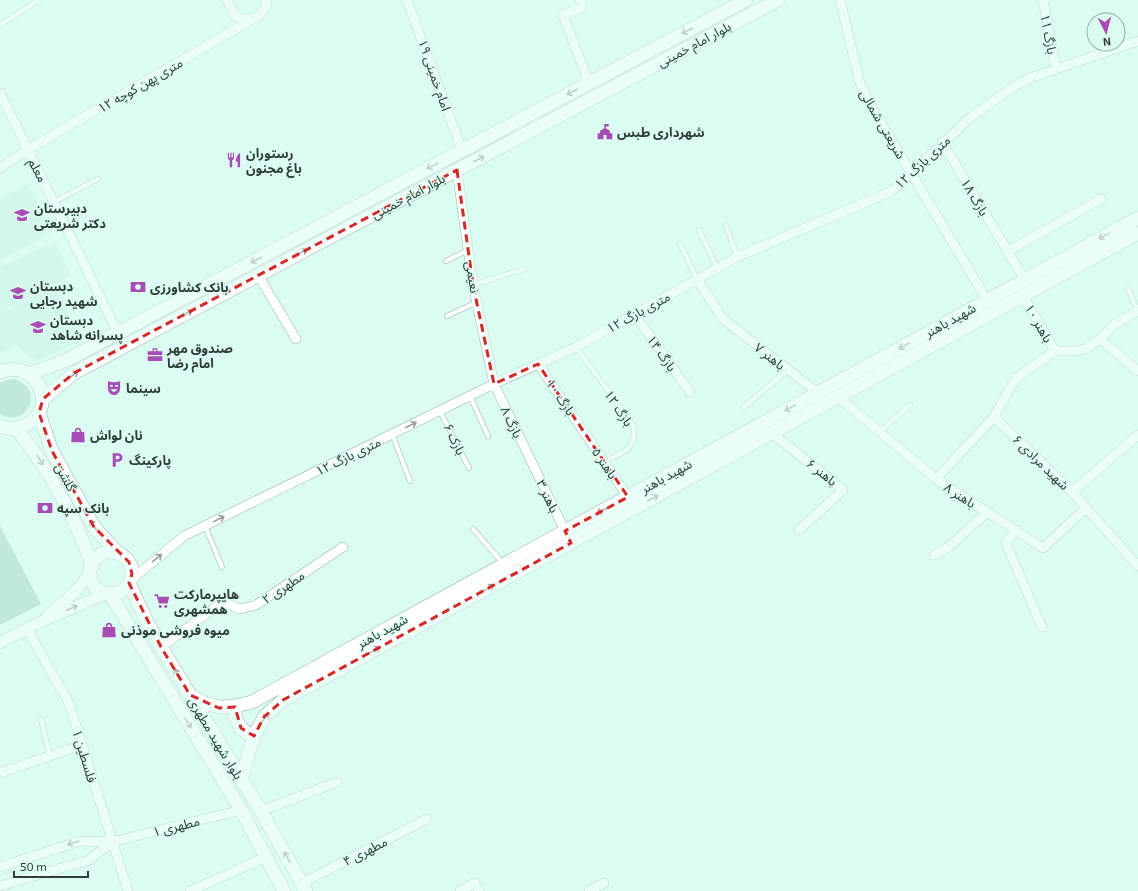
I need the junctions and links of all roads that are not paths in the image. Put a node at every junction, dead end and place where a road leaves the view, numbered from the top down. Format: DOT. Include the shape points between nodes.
graph roads {
  1 [pos="39,0"];
  2 [pos="227,0"];
  3 [pos="267,0"];
  4 [pos="407,0"];
  5 [pos="580,0"];
  6 [pos="746,0"];
  7 [pos="778,0"];
  8 [pos="840,0"];
  9 [pos="1043,0"];
  10 [pos="253,19"];
  11 [pos="710,19"];
  12 [pos="0,25"];
  13 [pos="716,32"];
  14 [pos="1138,42"];
  15 [pos="1056,69"];
  16 [pos="589,83"];
  17 [pos="0,93"];
  18 [pos="942,142"];
  19 [pos="27,150"];
  20 [pos="462,151"];
  21 [pos="0,168"];
  22 [pos="457,170"];
  23 [pos="912,172"];
  24 [pos="98,179"];
  25 [pos="1101,199"];
  26 [pos="54,202"];
  27 [pos="1138,218"];
  28 [pos="726,225"];
  29 [pos="699,230"];
  30 [pos="1138,233"];
  31 [pos="680,244"];
  32 [pos="468,250"];
  33 [pos="1008,251"];
  34 [pos="737,257"];
  35 [pos="446,261"];
  36 [pos="717,268"];
  37 [pos="524,269"];
  38 [pos="258,276"];
  39 [pos="697,280"];
  40 [pos="1025,280"];
  41 [pos="473,284"];
  42 [pos="1128,290"];
  43 [pos="1023,296"];
  44 [pos="987,300"];
  45 [pos="477,302"];
  46 [pos="1138,311"];
  47 [pos="634,314"];
  48 [pos="447,316"];
  49 [pos="118,333"];
  50 [pos="296,339"];
  51 [pos="1100,339"];
  52 [pos="576,347"];
  53 [pos="1055,351"];
  54 [pos="538,364"];
  55 [pos="788,370"];
  56 [pos="0,372"];
  57 [pos="1138,372"];
  58 [pos="29,374"];
  59 [pos="494,384"];
  60 [pos="690,392"];
  61 [pos="818,393"];
  62 [pos="470,396"];
  63 [pos="838,397"];
  64 [pos="43,399"];
  65 [pos="910,405"];
  66 [pos="744,407"];
  67 [pos="440,410"];
  68 [pos="39,413"];
  69 [pos="994,417"];
  70 [pos="0,426"];
  71 [pos="17,429"];
  72 [pos="583,430"];
  73 [pos="880,432"];
  74 [pos="772,433"];
  75 [pos="392,434"];
  76 [pos="1138,435"];
  77 [pos="488,436"];
  78 [pos="531,460"];
  79 [pos="604,461"];
  80 [pos="469,468"];
  81 [pos="936,479"];
  82 [pos="410,481"];
  83 [pos="1072,492"];
  84 [pos="628,497"];
  85 [pos="1086,508"];
  86 [pos="987,512"];
  87 [pos="205,526"];
  88 [pos="473,529"];
  89 [pos="799,530"];
  90 [pos="1016,530"];
  91 [pos="565,531"];
  92 [pos="571,543"];
  93 [pos="343,547"];
  94 [pos="119,554"];
  95 [pos="934,555"];
  96 [pos="504,565"];
  97 [pos="1138,566"];
  98 [pos="222,568"];
  99 [pos="91,569"];
  100 [pos="130,581"];
  101 [pos="108,594"];
  102 [pos="38,623"];
  103 [pos="1042,627"];
  104 [pos="27,629"];
  105 [pos="0,643"];
  106 [pos="161,647"];
  107 [pos="190,695"];
  108 [pos="235,707"];
  109 [pos="41,719"];
  110 [pos="254,736"];
  111 [pos="82,746"];
  112 [pos="50,756"];
  113 [pos="0,773"];
  114 [pos="241,779"];
  115 [pos="338,782"];
  116 [pos="241,810"];
  117 [pos="261,811"];
  118 [pos="428,819"];
  119 [pos="112,842"];
  120 [pos="266,857"];
  121 [pos="0,867"];
  122 [pos="604,883"];
  123 [pos="0,886"];
  124 [pos="304,887"];
  125 [pos="477,887"];
  126 [pos="128,891"];
  127 [pos="190,891"];
  128 [pos="284,891"];
  129 [pos="460,891"];
  130 [pos="589,891"];
  1 -- 12 [label="lane"];
  2 -- 10 [label="street" via="235,16 240,19"];
  3 -- 10 [label="street, ۱۲ متری پهن کوچه" via="263,12"];
  4 -- 20 [label="street, امام خمینی ۱۹"];
  5 -- 16 [label="street" via="582,7 563,15"];
  6 -- 11 [label="main road, بلوار امام خمینی"];
  7 -- 13 [label="main road, بلوار امام خمینی"];
  8 -- 23 [label="street, شریعتی شمالی" via="860,83 874,111"];
  9 -- 15 [label="street, بازگ ۱۱"];
  10 -- 19 [label="street, ۱۲ متری پهن کوچه"];
  11 -- 13 [label="main road"];
  11 -- 16 [label="main road, بلوار امام خمینی, one-way"];
  22 -- 13 [label="main road, بلوار امام خمینی, one-way"];
  14 -- 15 [label="street, ۱۲ متری بازگ"];
  15 -- 18 [label="street, ۱۲ متری بازگ" via="1013,87"];
  16 -- 20 [label="main road, بلوار امام خمینی, one-way"];
  17 -- 19 [label="street, معلم"];
  18 -- 23 [label="street, ۱۲ متری بازگ"];
  18 -- 33 [label="street, بازگ ۱۸"];
  19 -- 21 [label="street, ۱۲ متری پهن کوچه"];
  19 -- 26 [label="street, معلم"];
  20 -- 49 [label="main road, بلوار امام خمینی, one-way"];
  22 -- 32 [label="street, نعیمی"];
  38 -- 22 [label="main road, بلوار امام خمینی, one-way"];
  23 -- 34 [label="street, ۱۲ متری بازگ" via="892,191"];
  23 -- 44 [label="street, شریعتی شمالی"];
  24 -- 26 [label="lane"];
  25 -- 33 [label="street"];
  26 -- 49 [label="street, معلم"];
  27 -- 40 [label="main road, شهید باهنر, one-way"];
  28 -- 34 [label="lane"];
  29 -- 36 [label="lane"];
  30 -- 43 [label="main road, شهید باهنر"];
  31 -- 39 [label="lane"];
  32 -- 35 [label="lane"];
  32 -- 41 [label="street, نعیمی"];
  33 -- 40 [label="street, بازگ ۱۸"];
  34 -- 36 [label="street, ۱۲ متری بازگ"];
  36 -- 39 [label="street, ۱۲ متری بازگ"];
  37 -- 41 [label="lane"];
  38 -- 50 [label="street"];
  64 -- 38 [label="main road, بلوار امام خمینی, one-way" via="74,373"];
  39 -- 47 [label="street, ۱۲ متری بازگ"];
  39 -- 55 [label="street, باهنر ۷" via="723,319"];
  40 -- 44 [label="main road, شهید باهنر"];
  41 -- 45 [label="street, نعیمی"];
  42 -- 46 [label="lane"];
  43 -- 53 [label="street, باهنر ۱۰"];
  43 -- 63 [label="main road, شهید باهنر"];
  44 -- 61 [label="main road, شهید باهنر, one-way"];
  45 -- 48 [label="lane"];
  45 -- 59 [label="street, نعیمی"];
  46 -- 51 [label="street, باهنر ۱۰" via="1115,324"];
  47 -- 52 [label="street, ۱۲ متری بازگ"];
  47 -- 60 [label="street, بازگ ۱۴"];
  49 -- 58 [label="main road, بلوار امام خمینی" via="67,360"];
  51 -- 53 [label="street, باهنر ۱۰" via="1087,348 1076,351"];
  51 -- 57 [label="street"];
  52 -- 54 [label="street, ۱۲ متری بازگ"];
  52 -- 79 [label="lane, بازگ ۱۲" via="633,425 635,435 631,446"];
  53 -- 69 [label="street" via="1016,378"];
  54 -- 59 [label="street, ۱۲ متری بازگ"];
  54 -- 72 [label="street, بازگ ۱۰"];
  55 -- 61 [label="street, باهنر ۷"];
  55 -- 66 [label="lane"];
  56 -- 58 [label="main road" via="14,369"];
  58 -- 64 [label="main road" via="36,380"];
  59 -- 62 [label="street, ۱۲ متری بازگ"];
  59 -- 78 [label="street, بازگ ۸"];
  61 -- 84 [label="main road, شهید باهنر, one-way"];
  62 -- 67 [label="street, ۱۲ متری بازگ"];
  62 -- 77 [label="lane"];
  63 -- 73 [label="street, باهنر ۸"];
  63 -- 74 [label="main road, شهید باهنر"];
  64 -- 68 [label="main road"];
  65 -- 73 [label="lane"];
  75 -- 67 [label="street, ۱۲ متری بازگ, one-way"];
  67 -- 80 [label="lane, بازک ۶"];
  68 -- 71 [label="main road" via="26,426"];
  94 -- 68 [label="main road, گلشن, one-way" via="94,527 52,451"];
  69 -- 81 [label="street"];
  69 -- 83 [label="street, شهید مرادی ۶"];
  70 -- 71 [label="main road"];
  71 -- 99 [label="main road, گلشن, one-way" via="39,457 77,527"];
  72 -- 79 [label="street, باهنر ۵"];
  73 -- 81 [label="street, باهنر ۸"];
  74 -- 89 [label="street, باهنر ۶" via="843,490"];
  92 -- 74 [label="main road, شهید باهنر, one-way"];
  75 -- 82 [label="lane"];
  87 -- 75 [label="street, ۱۲ متری بازگ, one-way"];
  76 -- 83 [label="street"];
  78 -- 91 [label="street, باهنر ۳"];
  79 -- 84 [label="street, باهنر ۵"];
  81 -- 86 [label="street, باهنر ۸"];
  83 -- 85 [label="street, شهید مرادی ۶"];
  84 -- 91 [label="main road, شهید باهنر, one-way"];
  85 -- 90 [label="street, باهنر ۸" via="1044,548"];
  85 -- 97 [label="street, شهید مرادی ۶"];
  86 -- 90 [label="street, باهنر ۸"];
  86 -- 95 [label="street" via="950,546"];
  87 -- 98 [label="lane"];
  100 -- 87 [label="street, ۱۲ متری بازگ, one-way" via="184,536"];
  88 -- 96 [label="lane"];
  90 -- 103 [label="street" via="1006,543"];
  91 -- 92 [label="main road"];
  91 -- 96 [label="main road, شهید باهنر"];
  110 -- 92 [label="main road, شهید باهنر, one-way" via="264,718 283,700"];
  93 -- 106 [label="street, مطهری ۲" via="256,605 240,609 222,602"];
  94 -- 99 [label="main road" via="106,553 95,560"];
  94 -- 100 [label="main road" via="129,562"];
  96 -- 108 [label="main road, شهید باهنر" via="252,702"];
  99 -- 101 [label="main road" via="91,578 96,588"];
  99 -- 102 [label="street" via="76,592"];
  100 -- 101 [label="main road" via="121,591"];
  100 -- 106 [label="main road, بلوار شهید مطهری" via="146,620"];
  102 -- 101 [label="street, one-way"];
  101 -- 116 [label="main road, بلوار شهید مطهری, one-way"];
  102 -- 104 [label="street"];
  104 -- 105 [label="street"];
  104 -- 111 [label="street, فلسطین ۱" via="69,703"];
  107 -- 106 [label="main road, بلوار شهید مطهری, one-way"];
  107 -- 108 [label="main road, شهید باهنر" via="219,708"];
  107 -- 114 [label="main road, بلوار شهید مطهری"];
  108 -- 110 [label="main road" via="234,714 240,728"];
  109 -- 112 [label="lane"];
  110 -- 114 [label="main road, شهید باهنر"];
  111 -- 112 [label="street"];
  111 -- 119 [label="street, فلسطین ۱"];
  112 -- 113 [label="street"];
  114 -- 117 [label="main road, بلوار شهید مطهری"];
  115 -- 117 [label="street"];
  116 -- 119 [label="street, مطهری ۱"];
  116 -- 120 [label="main road, بلوار شهید مطهری"];
  124 -- 117 [label="main road, بلوار شهید مطهری, one-way"];
  118 -- 124 [label="street, مطهری ۴"];
  119 -- 121 [label="street, مطهری ۱, one-way" via="80,841"];
  119 -- 123 [label="street, مطهری ۱" via="89,860"];
  119 -- 126 [label="street, فلسطین ۱"];
  120 -- 127 [label="street"];
  120 -- 128 [label="main road, بلوار شهید مطهری"];
  122 -- 130 [label="street"];
  125 -- 129 [label="street"];
}
